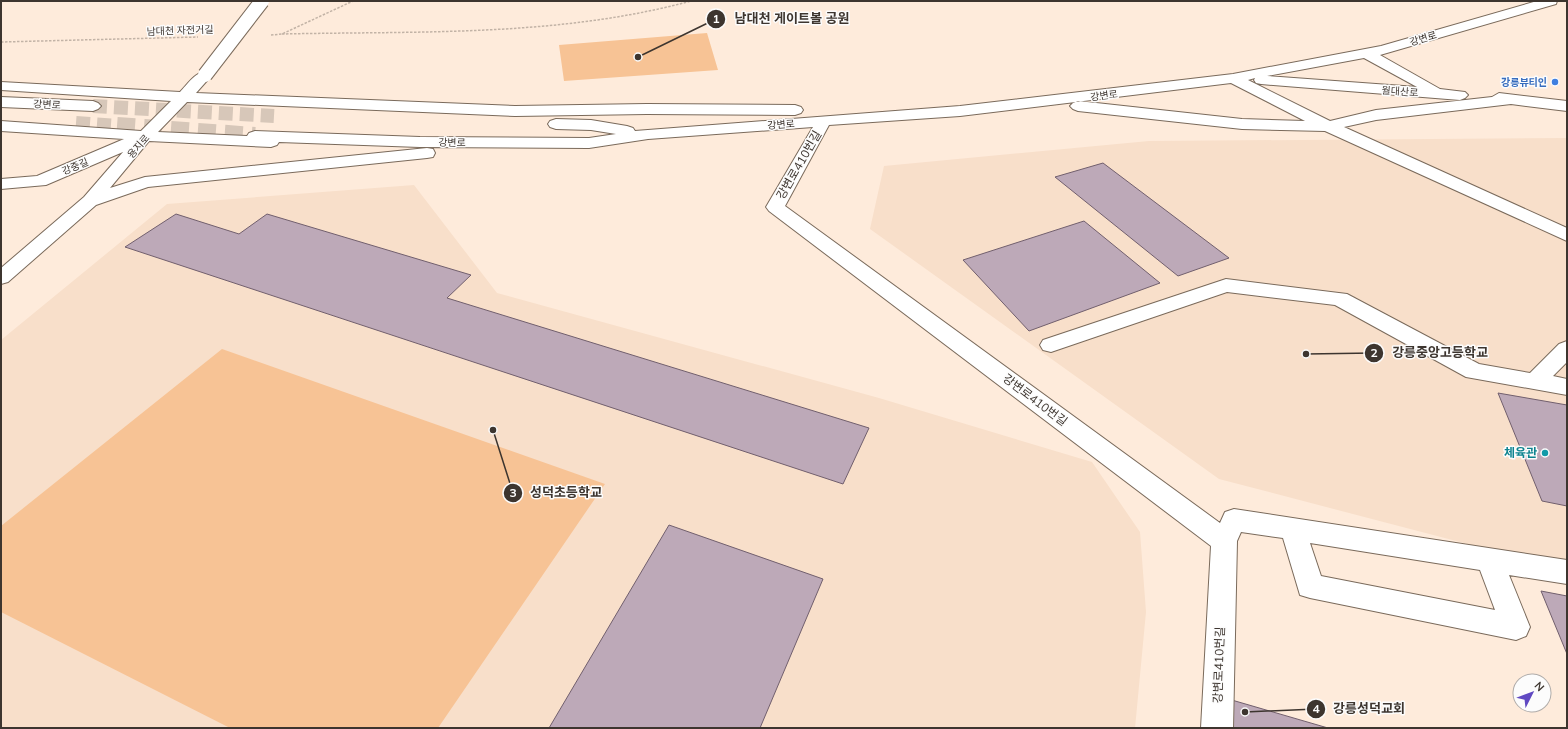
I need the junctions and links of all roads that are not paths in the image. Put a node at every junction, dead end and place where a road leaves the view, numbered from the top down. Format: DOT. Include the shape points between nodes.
graph roads {
  1 [pos="262,1"];
  2 [pos="1551,1"];
  3 [pos="1366,53"];
  4 [pos="1232,78"];
  5 [pos="1,86"];
  6 [pos="1440,94"];
  7 [pos="184,97"];
  8 [pos="1514,100"];
  9 [pos="1,102"];
  10 [pos="1049,102"];
  11 [pos="93,106"];
  12 [pos="1567,106"];
  13 [pos="960,111"];
  14 [pos="282,116"];
  15 [pos="1,118"];
  16 [pos="824,121"];
  17 [pos="76,123"];
  18 [pos="1,126"];
  19 [pos="1328,126"];
  20 [pos="648,134"];
  21 [pos="145,136"];
  22 [pos="255,136"];
  23 [pos="449,151"];
  24 [pos="1,184"];
  25 [pos="90,201"];
  26 [pos="1567,235"];
  27 [pos="1,278"];
  28 [pos="1051,345"];
  29 [pos="1567,349"];
  30 [pos="1535,381"];
  31 [pos="1567,387"];
  32 [pos="1293,529"];
  33 [pos="1224,541"];
  34 [pos="1489,560"];
  35 [pos="1567,572"];
  36 [pos="1217,728"];
  1 -- 7 [label="street, 용지로, bridge" via="205,75"];
  2 -- 3 [label="street, 강변로"];
  3 -- 4 [label="street, 강변로"];
  3 -- 6 [label="street"];
  4 -- 6 [label="street, 월대산로"];
  4 -- 10 [label="street, 강변로"];
  4 -- 19 [label="street"];
  5 -- 7 [label="street"];
  6 -- 8 [label="street, 월대산로"];
  7 -- 13 [label="street" via="515,111"];
  7 -- 21 [label="street, 용지로"];
  8 -- 12 [label="street, 월대산로"];
  8 -- 19 [label="street" via="1376,114"];
  9 -- 11 [label="street, 강변로"];
  10 -- 13 [label="street, 강변로"];
  10 -- 19 [label="street" via="1242,124"];
  13 -- 16 [label="street, 강변로"];
  14 -- 20 [label="street, 강변로" via="591,125"];
  15 -- 17 [label="street, 강변로"];
  16 -- 20 [label="street, 강변로"];
  16 -- 23 [label="street" via="777,138 638,148"];
  16 -- 33 [label="street, 강변로410번길" via="775,207"];
  18 -- 21 [label="street"];
  19 -- 26 [label="street"];
  20 -- 22 [label="street, 강변로" via="589,143 420,142"];
  21 -- 23 [label="street"];
  21 -- 24 [label="street, 강중길" via="40,181"];
  21 -- 25 [label="street, 용지로"];
  23 -- 25 [label="street" via="144,182"];
  25 -- 27 [label="street, 용지로"];
  28 -- 30 [label="street" via="1226,285 1340,299 1474,371"];
  29 -- 30 [label="street"];
  30 -- 31 [label="street"];
  32 -- 33 [label="street" via="1234,520"];
  32 -- 34 [label="street"];
  32 -- 34 [label="street" via="1310,586 1516,627"];
  33 -- 36 [label="street, 강변로410번길"];
  34 -- 35 [label="street"];
}
